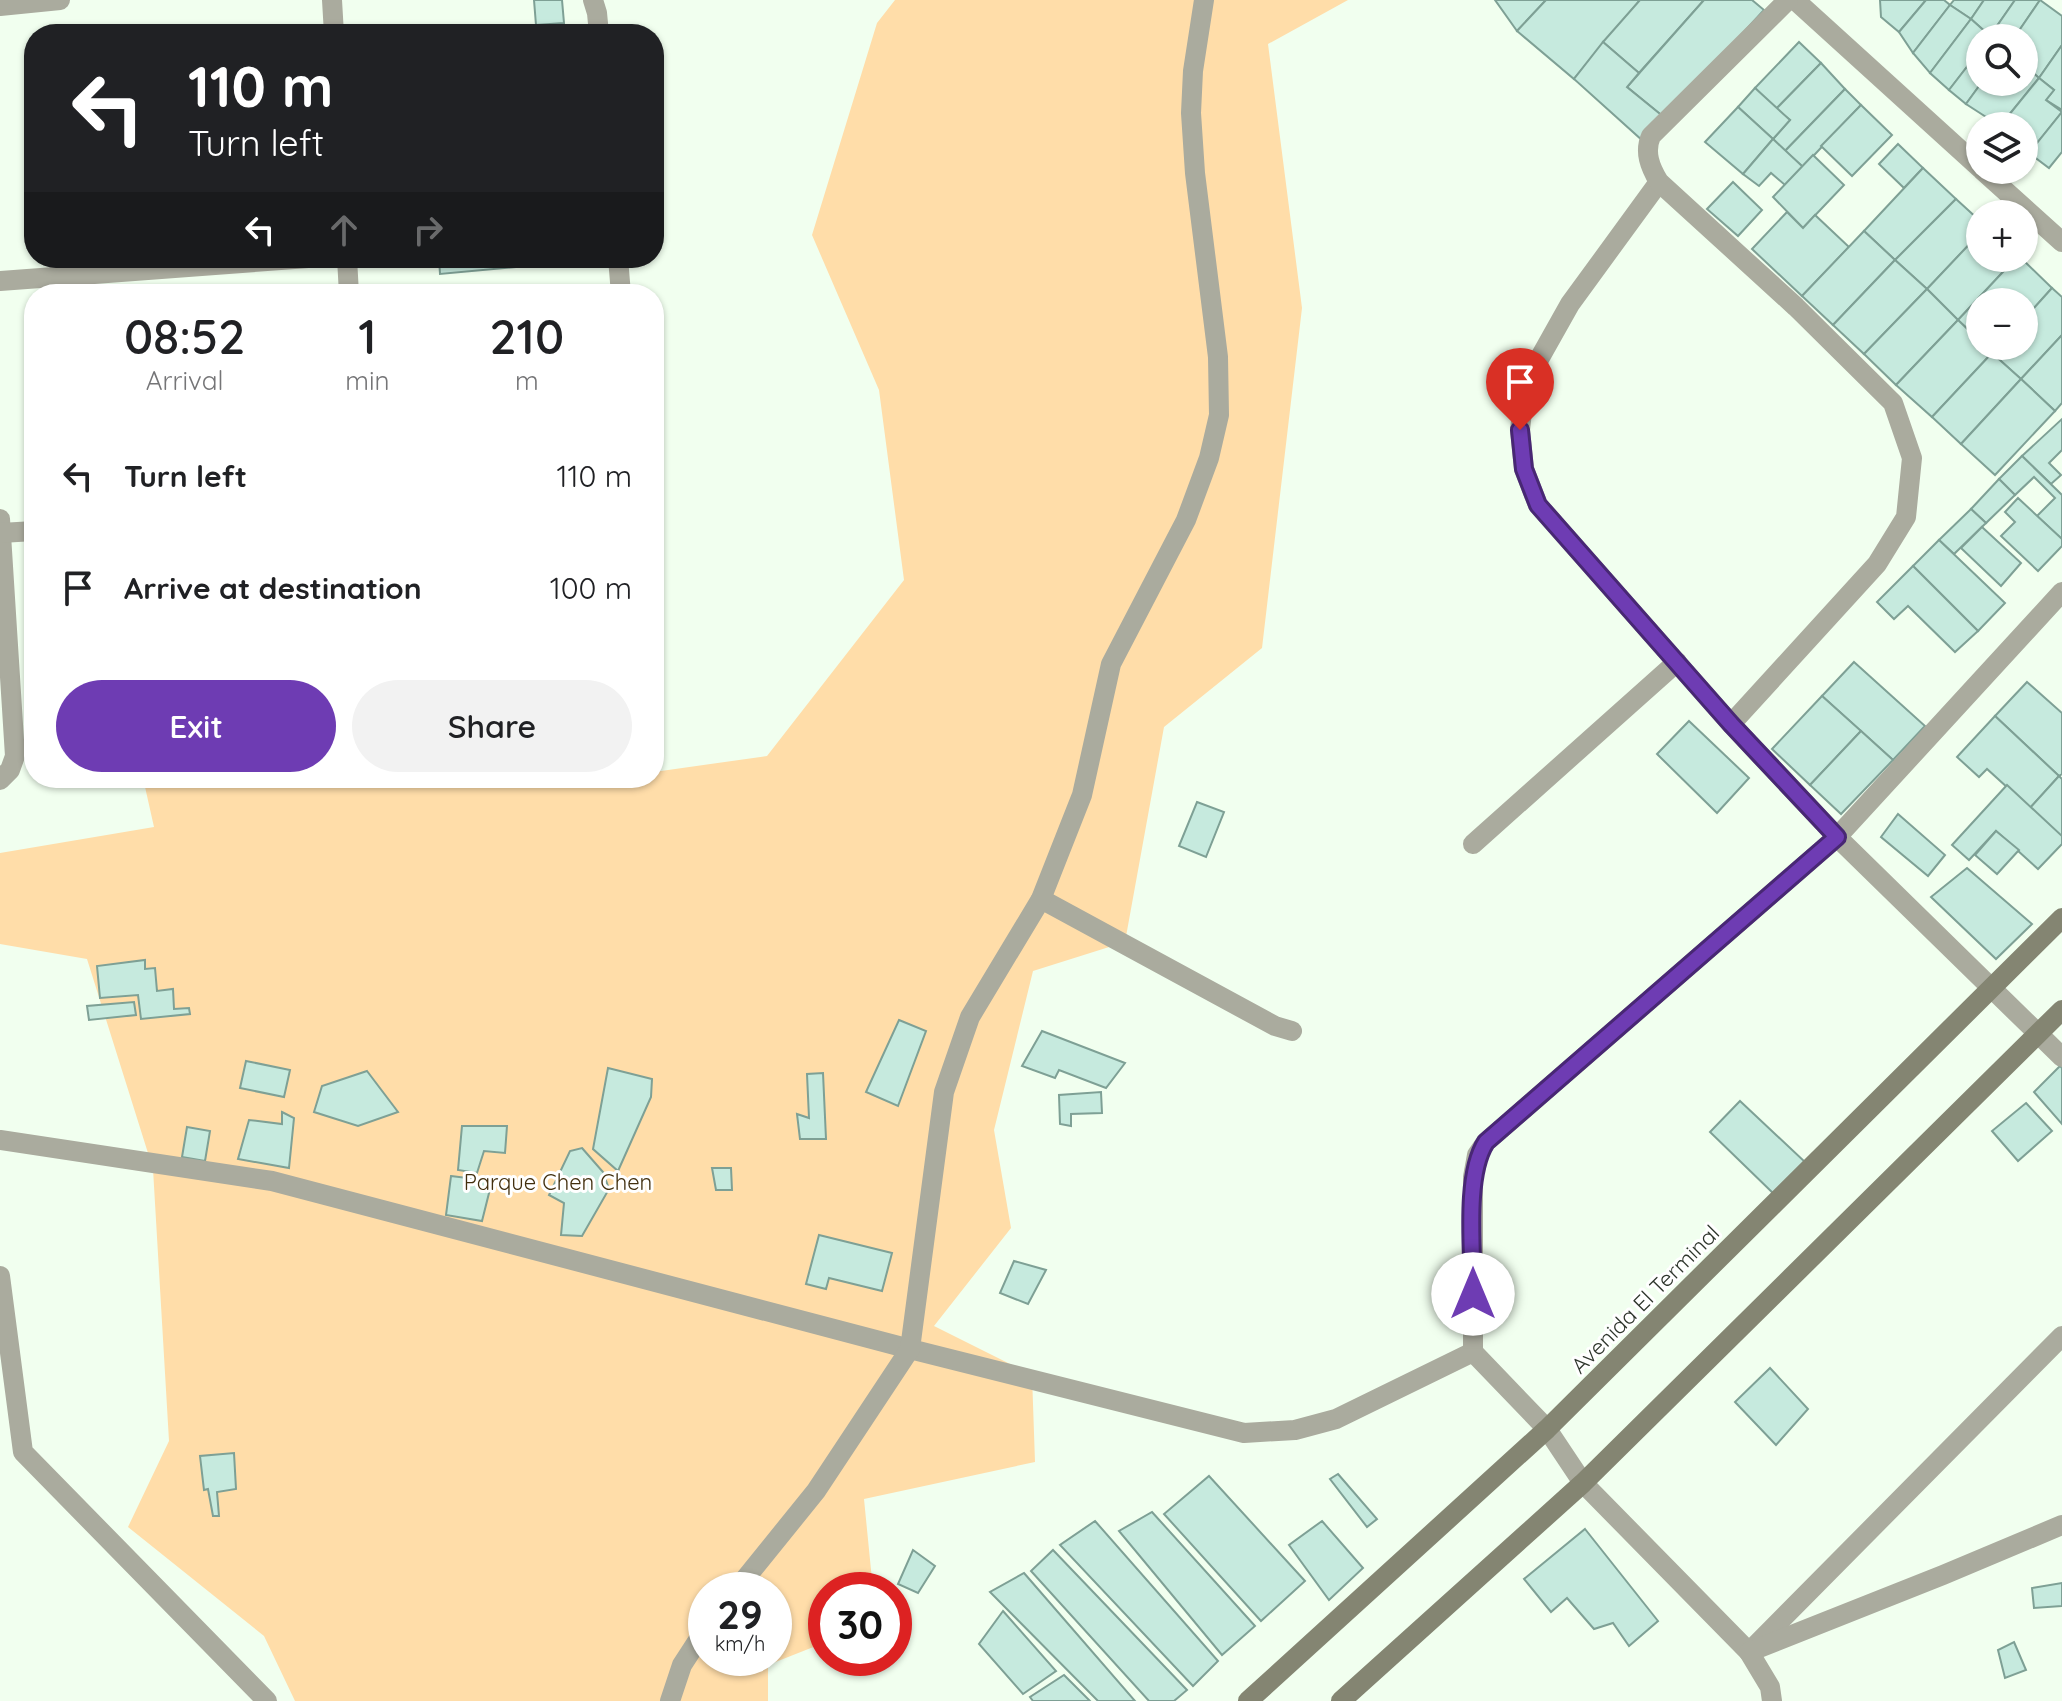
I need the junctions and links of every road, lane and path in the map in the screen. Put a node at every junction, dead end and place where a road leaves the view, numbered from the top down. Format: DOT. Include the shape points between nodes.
graph roads {
  1 [pos="60,0"];
  2 [pos="332,0"];
  3 [pos="593,0"];
  4 [pos="1204,0"];
  5 [pos="1788,0"];
  6 [pos="1795,0"];
  7 [pos="0,6"];
  8 [pos="333,24"];
  9 [pos="598,24"];
  10 [pos="1966,155"];
  11 [pos="1659,182"];
  12 [pos="1998,184"];
  13 [pos="2062,242"];
  14 [pos="174,268"];
  15 [pos="0,281"];
  16 [pos="0,519"];
  17 [pos="24,532"];
  18 [pos="1,533"];
  19 [pos="2062,592"];
  20 [pos="1677,662"];
  21 [pos="1731,724"];
  22 [pos="0,780"];
  23 [pos="1837,837"];
  24 [pos="1473,844"];
  25 [pos="1041,899"];
  26 [pos="2062,918"];
  27 [pos="1991,989"];
  28 [pos="2062,1010"];
  29 [pos="1292,1031"];
  30 [pos="2039,1034"];
  31 [pos="2062,1057"];
  32 [pos="0,1140"];
  33 [pos="0,1276"];
  34 [pos="2062,1336"];
  35 [pos="910,1349"];
  36 [pos="1473,1352"];
  37 [pos="1547,1429"];
  38 [pos="1583,1483"];
  39 [pos="2062,1525"];
  40 [pos="751,1572"];
  41 [pos="1749,1652"];
  42 [pos="688,1656"];
  43 [pos="267,1701"];
  44 [pos="670,1701"];
  45 [pos="1248,1701"];
  46 [pos="1341,1701"];
  47 [pos="1772,1701"];
  1 -- 7 [label="street"];
  2 -- 8 [label="street"];
  3 -- 9 [label="street"];
  4 -- 25 [label="street" via="1191,113 1218,357 1219,415 1186,520 1111,664 1082,795"];
  5 -- 11 [label="street" via="1651,136 1648,157"];
  6 -- 10 [label="street"];
  11 -- 20 [label="street" via="1547,344 1525,384 1520,430 1524,469 1538,505"];
  11 -- 21 [label="street" via="1893,403 1912,458 1906,517 1877,564"];
  12 -- 13 [label="street"];
  14 -- 15 [label="street"];
  16 -- 18 [label="street"];
  17 -- 18 [label="street"];
  18 -- 22 [label="street" via="15,756"];
  19 -- 23 [label="street"];
  20 -- 21 [label="street"];
  20 -- 24 [label="street"];
  21 -- 23 [label="street"];
  23 -- 27 [label="street"];
  23 -- 36 [label="street" via="1486,1142 1473,1177"];
  25 -- 29 [label="street"];
  25 -- 35 [label="street" via="970,1017 944,1092"];
  26 -- 27 [label="street, Avenida El Terminal"];
  27 -- 30 [label="street"];
  27 -- 37 [label="street, Avenida El Terminal"];
  28 -- 30 [label="street"];
  30 -- 31 [label="street"];
  30 -- 38 [label="street"];
  32 -- 35 [label="street" via="272,1181"];
  33 -- 43 [label="street" via="23,1452"];
  34 -- 41 [label="street"];
  35 -- 36 [label="street" via="1244,1433 1295,1430 1336,1419"];
  35 -- 40 [label="street" via="816,1491"];
  36 -- 37 [label="street"];
  37 -- 38 [label="street"];
  37 -- 45 [label="street, Avenida El Terminal"];
  38 -- 41 [label="street"];
  38 -- 46 [label="street"];
  39 -- 41 [label="street"];
  41 -- 47 [label="street" via="1770,1687"];
  42 -- 44 [label="street"];
}
